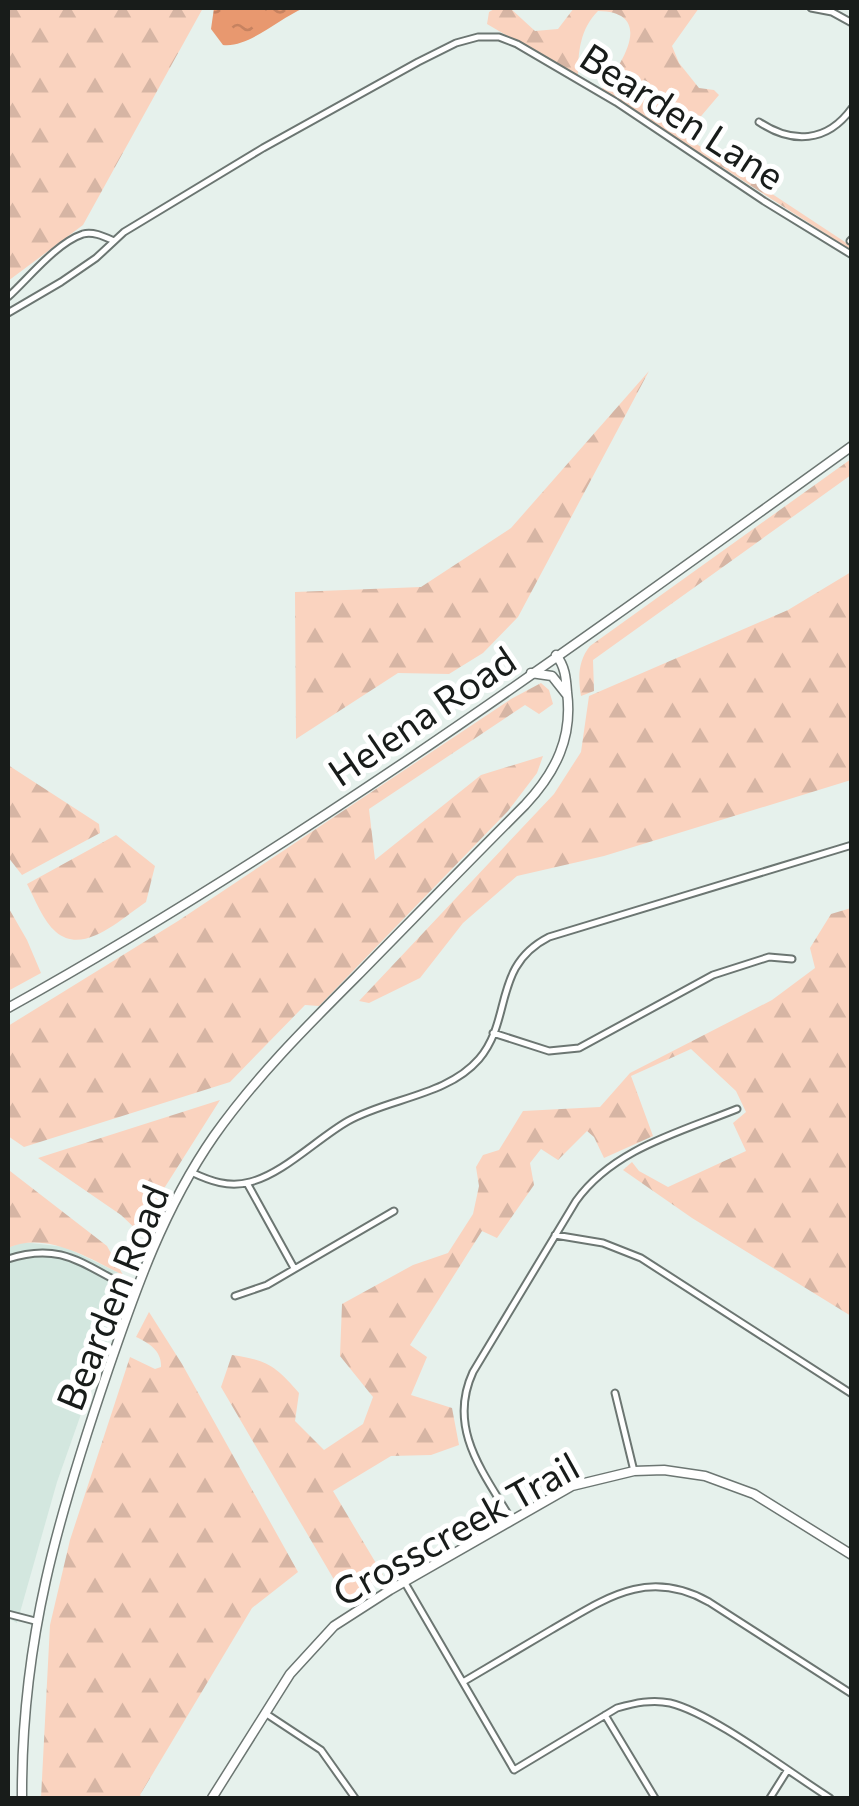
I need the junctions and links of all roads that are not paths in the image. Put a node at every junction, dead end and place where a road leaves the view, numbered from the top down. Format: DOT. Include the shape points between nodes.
graph roads {
  1 [pos="811,8"];
  2 [pos="852,24"];
  3 [pos="852,108"];
  4 [pos="759,122"];
  5 [pos="114,241"];
  6 [pos="852,254"];
  7 [pos="8,296"];
  8 [pos="8,313"];
  9 [pos="852,446"];
  10 [pos="556,655"];
  11 [pos="531,674"];
  12 [pos="568,698"];
  13 [pos="852,845"];
  14 [pos="792,959"];
  15 [pos="8,1008"];
  16 [pos="494,1034"];
  17 [pos="737,1109"];
  18 [pos="191,1172"];
  19 [pos="247,1183"];
  20 [pos="394,1212"];
  21 [pos="555,1235"];
  22 [pos="8,1259"];
  23 [pos="294,1269"];
  24 [pos="135,1290"];
  25 [pos="234,1296"];
  26 [pos="615,1392"];
  27 [pos="852,1394"];
  28 [pos="634,1471"];
  29 [pos="511,1520"];
  30 [pos="852,1556"];
  31 [pos="404,1582"];
  32 [pos="8,1614"];
  33 [pos="35,1621"];
  34 [pos="463,1682"];
  35 [pos="852,1694"];
  36 [pos="264,1713"];
  37 [pos="605,1715"];
  38 [pos="788,1772"];
  39 [pos="22,1798"];
  40 [pos="212,1798"];
  41 [pos="354,1798"];
  42 [pos="656,1798"];
  43 [pos="770,1798"];
  44 [pos="830,1798"];
  1 -- 2 [label="street"];
  3 -- 4 [label="street" via="828,131 804,138"];
  5 -- 6 [label="street, Bearden Lane" via="385,80 456,44 492,36 616,102"];
  5 -- 7 [label="street, Bearden Lane" via="83,234"];
  5 -- 8 [label="street, Bearden Lane"];
  9 -- 10 [label="street, Helena Road"];
  10 -- 11 [label="street, Helena Road"];
  10 -- 12 [label="street, Bearden Road"];
  11 -- 12 [label="street" via="552,676"];
  11 -- 15 [label="street, Helena Road" via="319,817"];
  12 -- 18 [label="street, Bearden Road" via="566,739 544,783 291,1043"];
  13 -- 16 [label="street" via="549,937 512,971"];
  14 -- 16 [label="street" via="769,957 713,974 579,1048 549,1050"];
  16 -- 19 [label="street" via="458,1077 350,1120"];
  17 -- 21 [label="street" via="606,1168"];
  18 -- 19 [label="street" via="223,1184"];
  18 -- 24 [label="street, Bearden Road"];
  19 -- 23 [label="street"];
  20 -- 23 [label="street"];
  21 -- 27 [label="street" via="640,1258"];
  21 -- 29 [label="street" via="472,1372 462,1402 468,1445"];
  22 -- 24 [label="street" via="66,1255"];
  23 -- 25 [label="street"];
  24 -- 33 [label="street, Bearden Road" via="61,1511"];
  26 -- 28 [label="street"];
  28 -- 29 [label="street, Crosscreek Trail" via="572,1486"];
  28 -- 30 [label="street, Crosscreek Trail" via="722,1481"];
  29 -- 31 [label="street, Crosscreek Trail"];
  31 -- 34 [label="street"];
  31 -- 36 [label="street, Crosscreek Trail" via="324,1635"];
  32 -- 33 [label="street"];
  33 -- 39 [label="street, Bearden Road" via="24,1701"];
  34 -- 35 [label="street" via="605,1598 662,1586 709,1602"];
  34 -- 37 [label="street" via="514,1770"];
  36 -- 40 [label="street, Crosscreek Trail"];
  36 -- 41 [label="street" via="321,1750"];
  37 -- 38 [label="street" via="635,1702 680,1706"];
  37 -- 42 [label="street"];
  38 -- 43 [label="street"];
  38 -- 44 [label="street"];
}
